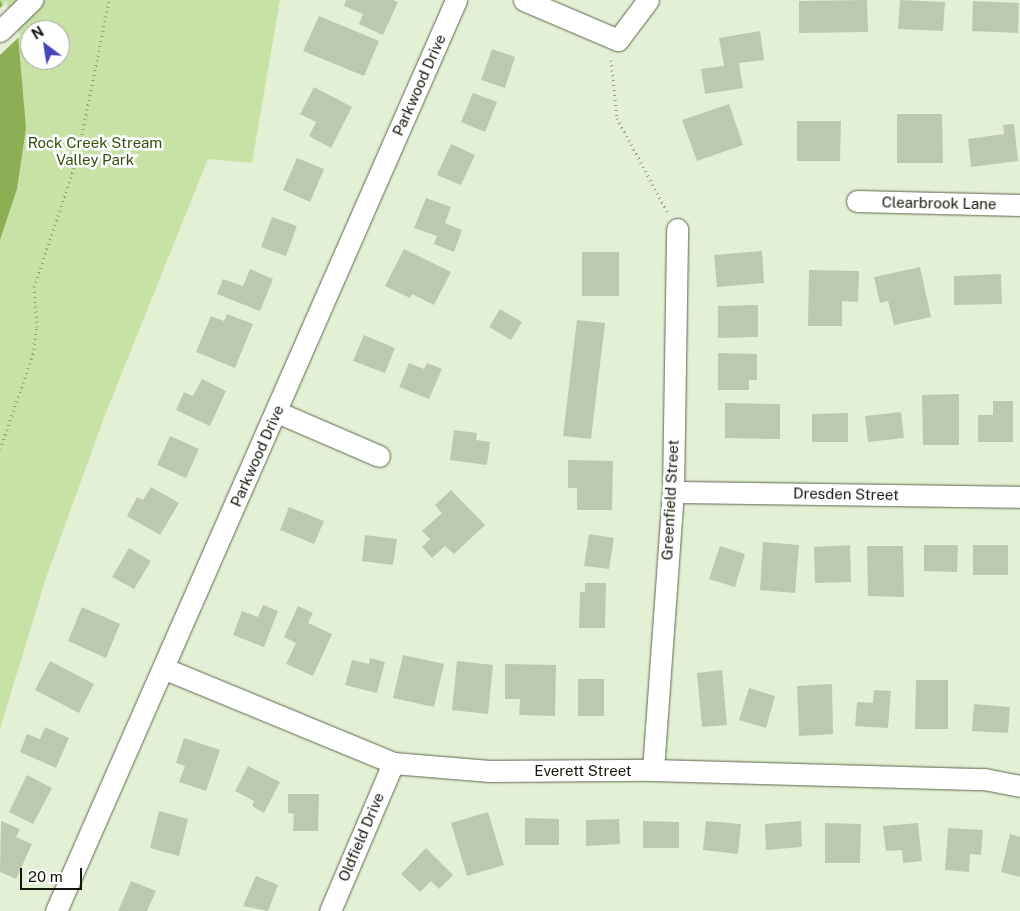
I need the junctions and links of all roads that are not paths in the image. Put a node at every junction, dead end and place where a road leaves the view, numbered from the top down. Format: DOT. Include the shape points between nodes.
graph roads {
  1 [pos="32,0"];
  2 [pos="456,0"];
  3 [pos="524,0"];
  4 [pos="648,0"];
  5 [pos="0,31"];
  6 [pos="858,202"];
  7 [pos="1020,205"];
  8 [pos="677,229"];
  9 [pos="277,412"];
  10 [pos="379,456"];
  11 [pos="672,492"];
  12 [pos="1020,497"];
  13 [pos="164,668"];
  14 [pos="393,763"];
  15 [pos="653,770"];
  16 [pos="1020,786"];
  17 [pos="56,911"];
  18 [pos="330,911"];
  1 -- 5 [label="street"];
  2 -- 9 [label="street, Parkwood Drive"];
  3 -- 4 [label="street" via="618,40"];
  6 -- 7 [label="street, Clearbrook Lane"];
  8 -- 11 [label="street, Greenfield Street"];
  9 -- 10 [label="street"];
  9 -- 13 [label="street, Parkwood Drive"];
  11 -- 12 [label="street, Dresden Street"];
  11 -- 15 [label="street, Greenfield Street"];
  13 -- 14 [label="street, Everett Street"];
  13 -- 17 [label="street, Parkwood Drive"];
  14 -- 15 [label="street, Everett Street" via="490,771"];
  14 -- 18 [label="street, Oldfield Drive"];
  15 -- 16 [label="street, Everett Street" via="984,779"];
}
